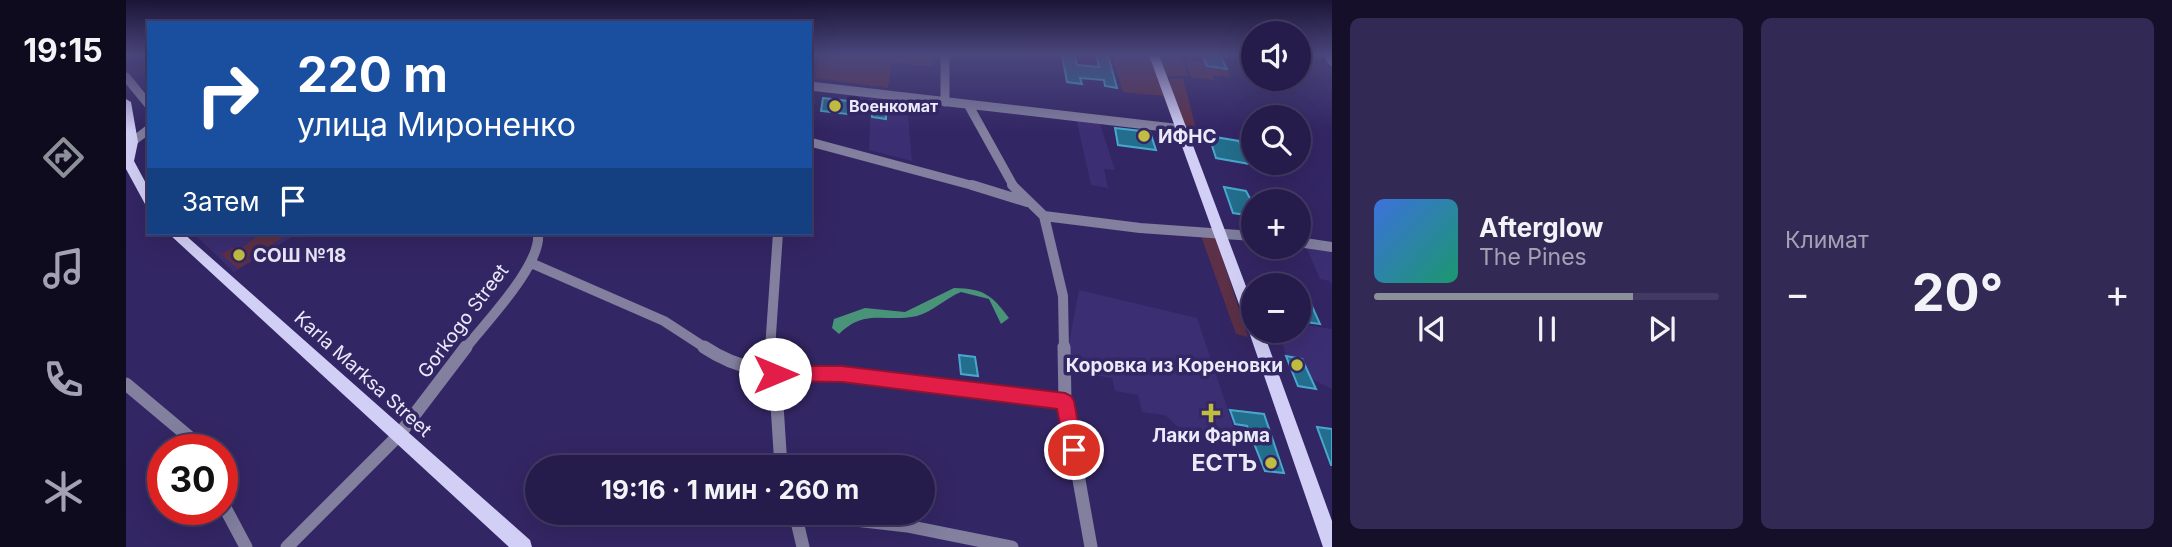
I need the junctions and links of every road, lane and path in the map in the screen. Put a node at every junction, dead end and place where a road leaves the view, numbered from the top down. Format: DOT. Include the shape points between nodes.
graph roads {
  1 [pos="129,81"];
  2 [pos="945,81"];
  3 [pos="1164,81"];
  4 [pos="812,86"];
  5 [pos="126,102"];
  6 [pos="945,102"];
  7 [pos="147,103"];
  8 [pos="969,106"];
  9 [pos="1182,129"];
  10 [pos="147,131"];
  11 [pos="132,142"];
  12 [pos="812,142"];
  13 [pos="127,162"];
  14 [pos="147,197"];
  15 [pos="1030,203"];
  16 [pos="1044,216"];
  17 [pos="1220,232"];
  18 [pos="177,235"];
  19 [pos="538,235"];
  20 [pos="778,235"];
  21 [pos="1241,235"];
  22 [pos="1311,244"];
  23 [pos="1332,247"];
  24 [pos="531,263"];
  25 [pos="1241,291"];
  26 [pos="1259,343"];
  27 [pos="775,374"];
  28 [pos="126,384"];
  29 [pos="1065,401"];
  30 [pos="186,434"];
  31 [pos="400,435"];
  32 [pos="780,455"];
  33 [pos="234,525"];
  34 [pos="798,525"];
  35 [pos="898,525"];
  36 [pos="246,547"];
  37 [pos="287,547"];
  38 [pos="523,547"];
  39 [pos="803,547"];
  40 [pos="1012,547"];
  41 [pos="1091,547"];
  42 [pos="1332,547"];
  1 -- 7 [label="street"];
  2 -- 6 [label="street"];
  3 -- 9 [label="main road"];
  4 -- 6 [label="street"];
  5 -- 11 [label="main road"];
  6 -- 8 [label="street"];
  8 -- 9 [label="street"];
  8 -- 15 [label="street" via="1012,185"];
  9 -- 17 [label="main road"];
  10 -- 11 [label="street"];
  11 -- 13 [label="main road"];
  12 -- 15 [label="street"];
  13 -- 14 [label="main road"];
  15 -- 16 [label="street"];
  16 -- 17 [label="street"];
  16 -- 29 [label="street" via="1063,296"];
  17 -- 21 [label="street"];
  17 -- 25 [label="main road"];
  18 -- 31 [label="main road, Karla Marksa Street"];
  19 -- 24 [label="street, Gorkogo Street"];
  20 -- 27 [label="street" via="769,346"];
  22 -- 23 [label="street"];
  24 -- 27 [label="street" via="664,320 727,363"];
  24 -- 31 [label="street, Gorkogo Street"];
  26 -- 42 [label="main road"];
  27 -- 29 [label="street" via="842,374"];
  27 -- 32 [label="street"];
  28 -- 30 [label="street"];
  29 -- 41 [label="street"];
  31 -- 37 [label="street, Gorkogo Street"];
  31 -- 38 [label="main road, Karla Marksa Street"];
  33 -- 36 [label="street"];
  34 -- 39 [label="street"];
  35 -- 40 [label="street"];
}
